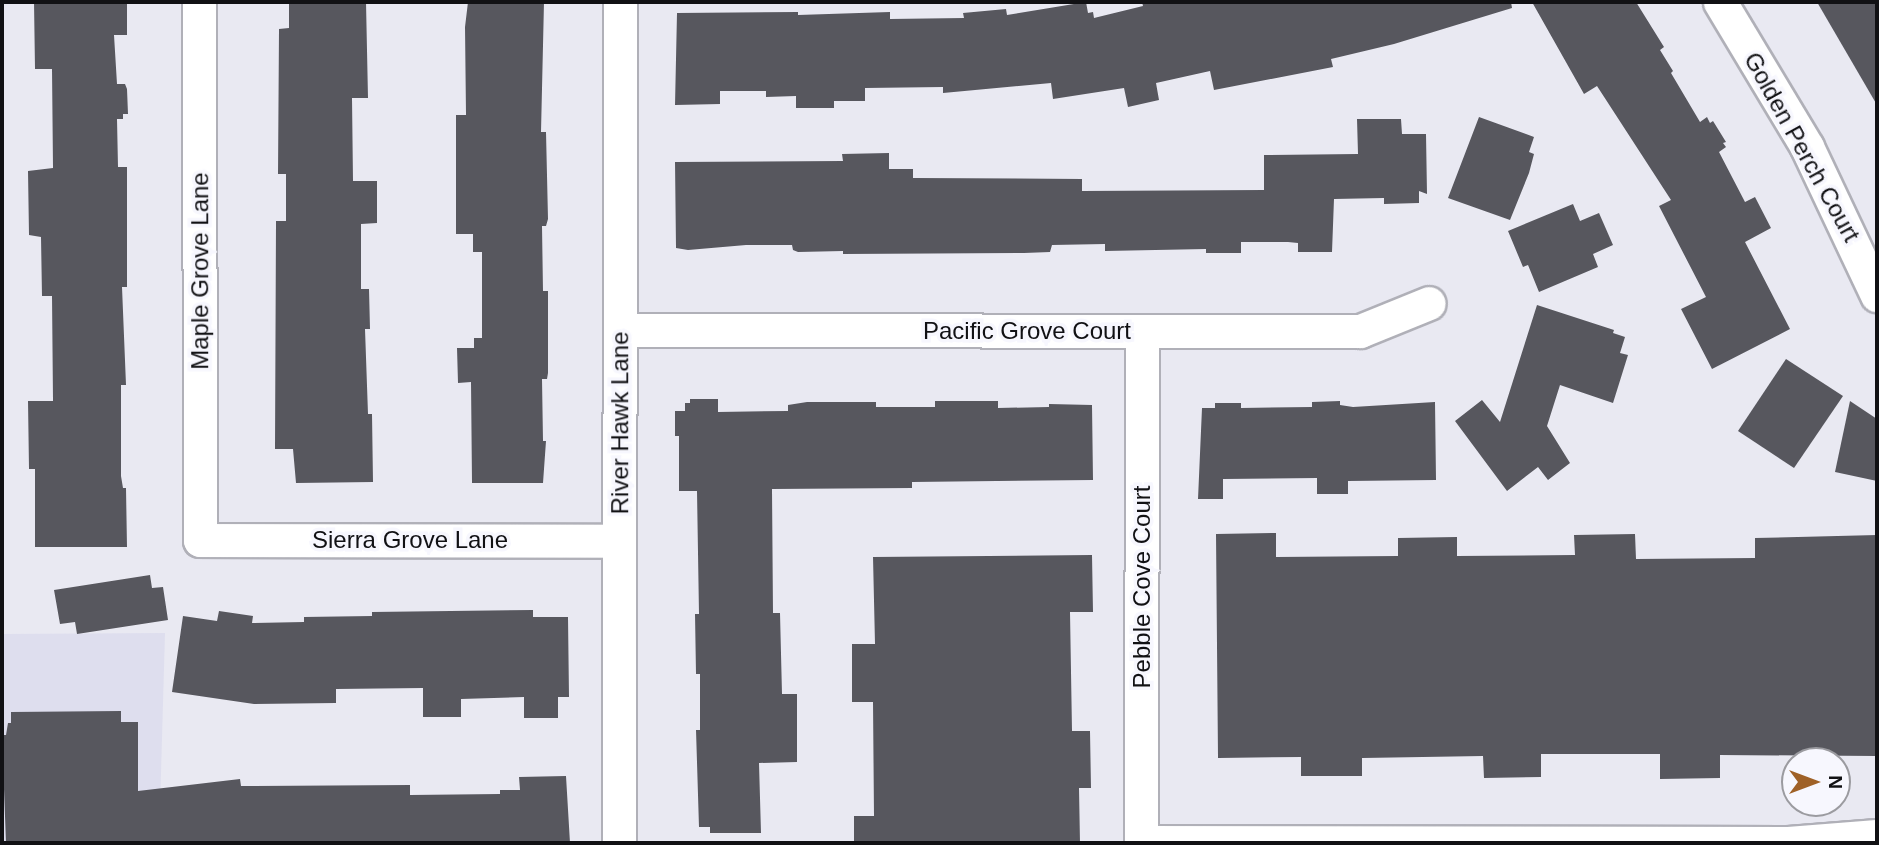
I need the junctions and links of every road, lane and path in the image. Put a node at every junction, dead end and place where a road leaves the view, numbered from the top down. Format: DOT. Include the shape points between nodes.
graph roads {
  1 [pos="199,2"];
  2 [pos="620,2"];
  3 [pos="1720,2"];
  4 [pos="1877,295"];
  5 [pos="1429,303"];
  6 [pos="620,330"];
  7 [pos="1142,331"];
  8 [pos="200,540"];
  9 [pos="619,541"];
  10 [pos="1877,836"];
  11 [pos="619,843"];
  12 [pos="1141,843"];
  1 -- 8 [label="street, Maple Grove Lane"];
  2 -- 6 [label="street, River Hawk Lane"];
  3 -- 4 [label="street, Golden Perch Court" via="1807,147"];
  5 -- 7 [label="street, Pacific Grove Court" via="1360,331"];
  6 -- 7 [label="street, Pacific Grove Court"];
  6 -- 9 [label="street, River Hawk Lane"];
  7 -- 12 [label="street, Pebble Cove Court"];
  8 -- 9 [label="street, Sierra Grove Lane"];
  9 -- 11 [label="street, River Hawk Lane"];
  10 -- 12 [label="street" via="1788,843"];
}
